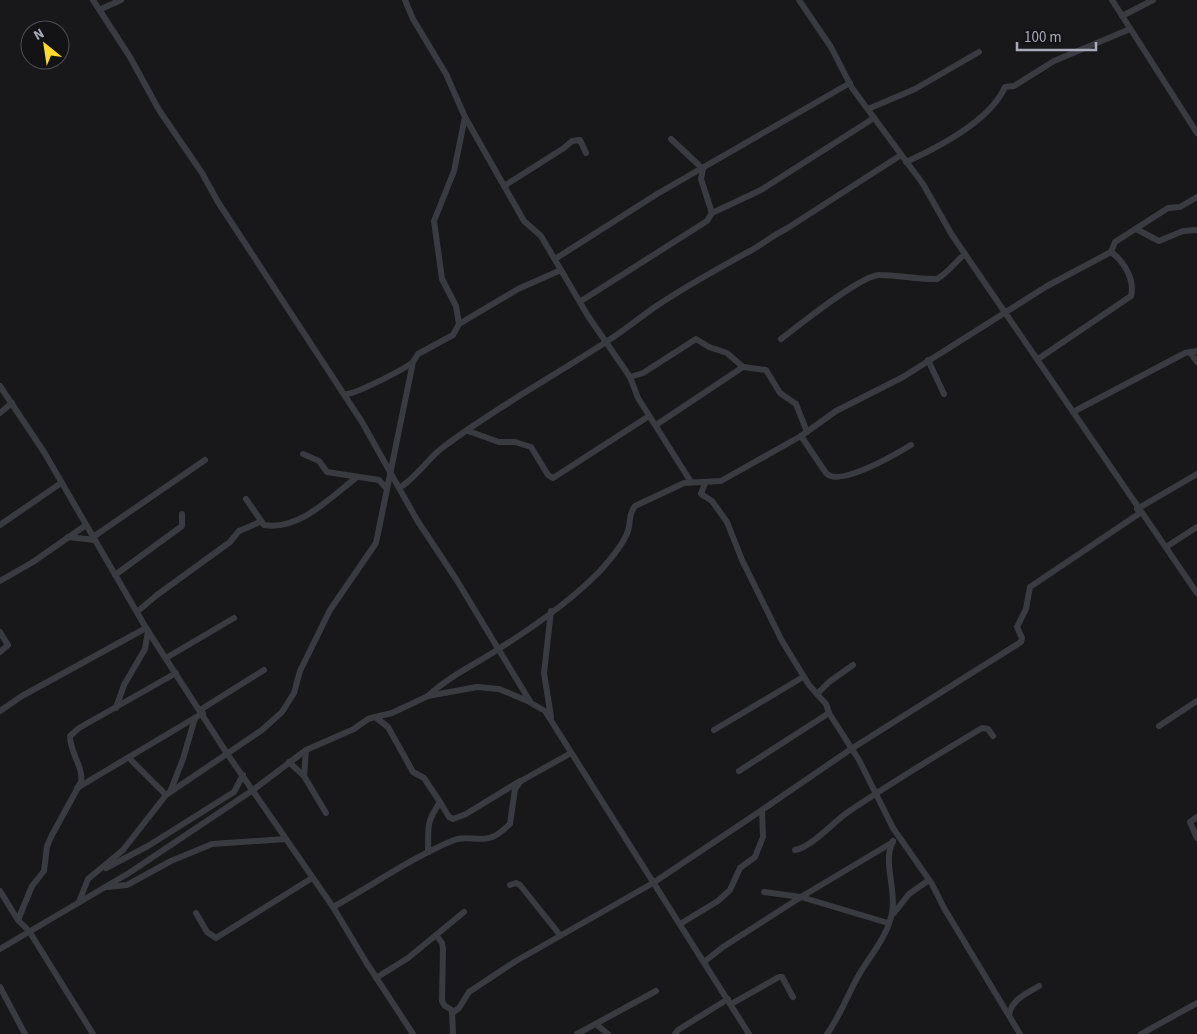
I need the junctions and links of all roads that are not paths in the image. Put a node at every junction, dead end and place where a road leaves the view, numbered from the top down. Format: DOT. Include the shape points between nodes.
graph roads {
  1 [pos="93,0"];
  2 [pos="121,0"];
  3 [pos="406,0"];
  4 [pos="799,0"];
  5 [pos="1112,0"];
  6 [pos="1153,0"];
  7 [pos="101,8"];
  8 [pos="1122,16"];
  9 [pos="1130,29"];
  10 [pos="980,52"];
  11 [pos="850,83"];
  12 [pos="868,109"];
  13 [pos="465,117"];
  14 [pos="874,118"];
  15 [pos="1197,133"];
  16 [pos="672,139"];
  17 [pos="586,153"];
  18 [pos="901,155"];
  19 [pos="906,162"];
  20 [pos="703,169"];
  21 [pos="504,186"];
  22 [pos="1197,196"];
  23 [pos="712,213"];
  24 [pos="1136,229"];
  25 [pos="1197,230"];
  26 [pos="1112,252"];
  27 [pos="965,254"];
  28 [pos="555,259"];
  29 [pos="561,270"];
  30 [pos="581,301"];
  31 [pos="1007,314"];
  32 [pos="459,324"];
  33 [pos="782,339"];
  34 [pos="607,341"];
  35 [pos="1193,351"];
  36 [pos="1038,359"];
  37 [pos="928,360"];
  38 [pos="413,362"];
  39 [pos="1197,362"];
  40 [pos="743,367"];
  41 [pos="630,377"];
  42 [pos="0,386"];
  43 [pos="344,394"];
  44 [pos="944,394"];
  45 [pos="12,403"];
  46 [pos="1073,412"];
  47 [pos="0,413"];
  48 [pos="649,416"];
  49 [pos="656,425"];
  50 [pos="468,431"];
  51 [pos="804,434"];
  52 [pos="912,445"];
  53 [pos="303,454"];
  54 [pos="205,460"];
  55 [pos="390,472"];
  56 [pos="1197,474"];
  57 [pos="356,477"];
  58 [pos="691,482"];
  59 [pos="61,483"];
  60 [pos="705,483"];
  61 [pos="399,488"];
  62 [pos="387,489"];
  63 [pos="246,499"];
  64 [pos="1139,511"];
  65 [pos="182,514"];
  66 [pos="260,522"];
  67 [pos="0,525"];
  68 [pos="86,525"];
  69 [pos="1197,527"];
  70 [pos="67,537"];
  71 [pos="94,538"];
  72 [pos="1166,547"];
  73 [pos="115,575"];
  74 [pos="0,581"];
  75 [pos="1197,594"];
  76 [pos="138,611"];
  77 [pos="551,612"];
  78 [pos="234,618"];
  79 [pos="147,630"];
  80 [pos="0,632"];
  81 [pos="499,649"];
  82 [pos="0,652"];
  83 [pos="166,658"];
  84 [pos="853,665"];
  85 [pos="264,670"];
  86 [pos="176,673"];
  87 [pos="803,677"];
  88 [pos="816,694"];
  89 [pos="428,696"];
  90 [pos="1197,701"];
  91 [pos="531,702"];
  92 [pos="116,708"];
  93 [pos="0,711"];
  94 [pos="201,711"];
  95 [pos="829,713"];
  96 [pos="376,717"];
  97 [pos="195,718"];
  98 [pos="552,723"];
  99 [pos="1159,726"];
  100 [pos="714,730"];
  101 [pos="993,736"];
  102 [pos="851,749"];
  103 [pos="306,750"];
  104 [pos="226,752"];
  105 [pos="571,754"];
  106 [pos="129,758"];
  107 [pos="289,762"];
  108 [pos="738,771"];
  109 [pos="243,775"];
  110 [pos="304,776"];
  111 [pos="521,781"];
  112 [pos="77,788"];
  113 [pos="254,790"];
  114 [pos="167,794"];
  115 [pos="876,794"];
  116 [pos="440,802"];
  117 [pos="762,810"];
  118 [pos="326,813"];
  119 [pos="1197,817"];
  120 [pos="899,836"];
  121 [pos="1197,838"];
  122 [pos="286,839"];
  123 [pos="893,842"];
  124 [pos="795,850"];
  125 [pos="428,852"];
  126 [pos="94,874"];
  127 [pos="312,878"];
  128 [pos="929,880"];
  129 [pos="653,883"];
  130 [pos="510,885"];
  131 [pos="104,887"];
  132 [pos="0,891"];
  133 [pos="764,892"];
  134 [pos="801,897"];
  135 [pos="79,902"];
  136 [pos="333,907"];
  137 [pos="464,912"];
  138 [pos="196,913"];
  139 [pos="890,919"];
  140 [pos="18,920"];
  141 [pos="680,924"];
  142 [pos="29,931"];
  143 [pos="436,935"];
  144 [pos="560,935"];
  145 [pos="0,949"];
  146 [pos="704,962"];
  147 [pos="376,978"];
  148 [pos="1039,986"];
  149 [pos="0,988"];
  150 [pos="656,991"];
  151 [pos="793,997"];
  152 [pos="3,999"];
  153 [pos="730,1002"];
  154 [pos="1197,1003"];
  155 [pos="452,1013"];
  156 [pos="1009,1015"];
  157 [pos="596,1024"];
  158 [pos="25,1034"];
  159 [pos="93,1034"];
  160 [pos="413,1034"];
  161 [pos="453,1034"];
  162 [pos="577,1034"];
  163 [pos="608,1034"];
  164 [pos="676,1034"];
  165 [pos="749,1034"];
  166 [pos="827,1034"];
  167 [pos="1020,1034"];
  168 [pos="1141,1034"];
  1 -- 7 [label="street"];
  2 -- 7 [label="street"];
  3 -- 13 [label="street"];
  4 -- 11 [label="street" via="831,47"];
  5 -- 8 [label="street"];
  6 -- 8 [label="street"];
  7 -- 43 [label="street" via="159,110"];
  8 -- 9 [label="street"];
  9 -- 15 [label="street"];
  9 -- 19 [label="street" via="1054,61 1014,86 1005,87 997,103 967,129"];
  10 -- 12 [label="street" via="915,89"];
  11 -- 12 [label="street"];
  11 -- 20 [label="street"];
  12 -- 14 [label="street"];
  13 -- 21 [label="street"];
  13 -- 32 [label="street" via="454,171 434,221 442,279 456,306"];
  14 -- 18 [label="street"];
  14 -- 23 [label="street" via="761,190"];
  16 -- 20 [label="street"];
  17 -- 21 [label="street" via="580,140 572,141"];
  18 -- 19 [label="street"];
  18 -- 34 [label="street" via="786,230 677,293"];
  19 -- 27 [label="street"];
  20 -- 23 [label="street" via="701,179"];
  20 -- 28 [label="street"];
  21 -- 28 [label="street" via="525,223 542,236"];
  22 -- 24 [label="street" via="1180,207 1168,208"];
  23 -- 30 [label="street" via="707,221"];
  24 -- 25 [label="street" via="1159,241 1183,231"];
  24 -- 26 [label="street" via="1116,242"];
  26 -- 31 [label="street" via="1047,286"];
  26 -- 36 [label="street" via="1120,258 1133,286 1131,296"];
  27 -- 31 [label="street"];
  27 -- 33 [label="street" via="945,276 937,279 879,274 866,280"];
  28 -- 29 [label="street"];
  29 -- 30 [label="street"];
  29 -- 32 [label="street" via="518,289"];
  30 -- 34 [label="street"];
  31 -- 36 [label="street"];
  31 -- 37 [label="street"];
  32 -- 38 [label="street" via="453,335 418,354"];
  34 -- 41 [label="street"];
  34 -- 50 [label="street" via="501,406"];
  35 -- 39 [label="street"];
  35 -- 46 [label="street"];
  36 -- 46 [label="street"];
  37 -- 44 [label="street"];
  37 -- 51 [label="street"];
  38 -- 43 [label="street" via="391,377 350,395"];
  38 -- 55 [label="street"];
  40 -- 41 [label="street" via="727,353 696,339 643,373"];
  40 -- 49 [label="street"];
  40 -- 51 [label="street" via="766,370 780,393 796,404"];
  41 -- 48 [label="street"];
  42 -- 45 [label="street"];
  43 -- 55 [label="street"];
  45 -- 47 [label="street"];
  45 -- 59 [label="street"];
  46 -- 64 [label="street"];
  48 -- 49 [label="street"];
  48 -- 50 [label="street" via="553,478 531,447 499,442"];
  49 -- 58 [label="street"];
  50 -- 61 [label="street" via="446,444 410,482"];
  51 -- 52 [label="street" via="826,473 835,478 880,463"];
  51 -- 60 [label="street" via="721,481"];
  53 -- 57 [label="street" via="319,461 327,472"];
  54 -- 71 [label="street"];
  55 -- 61 [label="street"];
  55 -- 62 [label="street"];
  56 -- 64 [label="street"];
  57 -- 62 [label="street" via="379,480"];
  57 -- 66 [label="street" via="295,522 272,526"];
  58 -- 60 [label="street"];
  58 -- 77 [label="street" via="635,506 630,512 628,529 621,544 600,570"];
  59 -- 67 [label="street"];
  59 -- 68 [label="street"];
  60 -- 87 [label="street" via="701,494 712,501 727,522 742,560"];
  61 -- 81 [label="street"];
  62 -- 104 [label="street" via="376,543 330,610 300,671 294,693 282,712 262,730"];
  63 -- 66 [label="street"];
  64 -- 72 [label="street"];
  64 -- 102 [label="street" via="1030,587 1026,609 1017,627 1021,642"];
  65 -- 73 [label="street" via="182,526"];
  66 -- 76 [label="street" via="239,531 230,542"];
  68 -- 70 [label="street"];
  68 -- 71 [label="street"];
  69 -- 72 [label="street"];
  70 -- 71 [label="street"];
  70 -- 74 [label="street"];
  71 -- 73 [label="street"];
  72 -- 75 [label="street"];
  73 -- 76 [label="street"];
  76 -- 79 [label="street"];
  77 -- 81 [label="street"];
  77 -- 98 [label="street" via="544,673"];
  78 -- 83 [label="street"];
  79 -- 83 [label="street"];
  79 -- 92 [label="street" via="145,650 124,685"];
  79 -- 93 [label="street" via="22,696"];
  80 -- 82 [label="street" via="8,645"];
  81 -- 89 [label="street"];
  81 -- 91 [label="street"];
  83 -- 86 [label="street"];
  84 -- 88 [label="street"];
  85 -- 94 [label="street"];
  86 -- 92 [label="street"];
  86 -- 94 [label="street"];
  87 -- 88 [label="street"];
  87 -- 100 [label="street"];
  88 -- 95 [label="street" via="826,704"];
  89 -- 91 [label="street" via="490,687"];
  89 -- 96 [label="street"];
  90 -- 99 [label="street"];
  91 -- 98 [label="street" via="545,711"];
  92 -- 112 [label="street" via="70,736 72,752 82,776"];
  94 -- 97 [label="street"];
  94 -- 104 [label="street"];
  95 -- 102 [label="street"];
  95 -- 108 [label="street"];
  96 -- 103 [label="street" via="368,718 354,729"];
  96 -- 116 [label="street" via="388,727 413,772 424,778"];
  97 -- 106 [label="street"];
  97 -- 114 [label="street" via="183,759"];
  98 -- 105 [label="street"];
  101 -- 115 [label="street" via="988,729 982,728"];
  102 -- 115 [label="street"];
  102 -- 117 [label="street"];
  103 -- 107 [label="street"];
  103 -- 110 [label="street"];
  104 -- 109 [label="street"];
  104 -- 114 [label="street"];
  105 -- 111 [label="street"];
  105 -- 129 [label="street"];
  106 -- 112 [label="street"];
  106 -- 114 [label="street"];
  107 -- 110 [label="street"];
  107 -- 113 [label="street"];
  109 -- 113 [label="street"];
  109 -- 126 [label="street" via="234,792 148,846"];
  110 -- 118 [label="street"];
  111 -- 116 [label="street" via="460,818 449,817"];
  111 -- 125 [label="street" via="515,789 510,824 498,834 455,840"];
  112 -- 140 [label="street" via="47,846 44,871 32,886"];
  113 -- 122 [label="street"];
  113 -- 131 [label="street"];
  114 -- 126 [label="street" via="123,850"];
  115 -- 120 [label="street"];
  115 -- 124 [label="street" via="830,825 810,843"];
  116 -- 125 [label="street" via="428,822"];
  117 -- 129 [label="street"];
  117 -- 141 [label="street" via="763,837 755,857 740,868 730,890 718,901"];
  119 -- 121 [label="street" via="1190,822"];
  120 -- 123 [label="street"];
  120 -- 128 [label="street"];
  122 -- 127 [label="street"];
  122 -- 131 [label="street" via="212,844 171,861 127,885"];
  123 -- 134 [label="street"];
  123 -- 139 [label="street" via="890,854 894,895"];
  125 -- 136 [label="street"];
  126 -- 135 [label="street"];
  127 -- 136 [label="street"];
  127 -- 138 [label="street" via="216,938 207,932"];
  128 -- 139 [label="street" via="909,894"];
  128 -- 156 [label="street"];
  129 -- 141 [label="street"];
  129 -- 144 [label="street"];
  130 -- 144 [label="street" via="520,885"];
  131 -- 135 [label="street"];
  132 -- 140 [label="street"];
  133 -- 134 [label="street"];
  134 -- 139 [label="street"];
  134 -- 146 [label="street"];
  135 -- 142 [label="street"];
  136 -- 147 [label="street"];
  137 -- 143 [label="street"];
  139 -- 166 [label="street" via="880,946 860,972"];
  140 -- 142 [label="street"];
  141 -- 146 [label="street"];
  142 -- 145 [label="street"];
  142 -- 159 [label="street"];
  143 -- 147 [label="street"];
  143 -- 155 [label="street" via="443,949 442,1001"];
  144 -- 155 [label="street" via="469,992"];
  146 -- 153 [label="street"];
  147 -- 160 [label="street"];
  148 -- 156 [label="street" via="1016,1000"];
  149 -- 152 [label="street"];
  150 -- 157 [label="street"];
  151 -- 153 [label="street" via="779,977"];
  152 -- 158 [label="street"];
  153 -- 164 [label="street"];
  153 -- 165 [label="street"];
  154 -- 168 [label="street"];
  155 -- 161 [label="street"];
  156 -- 167 [label="street"];
  157 -- 162 [label="street"];
  157 -- 163 [label="street"];
}
